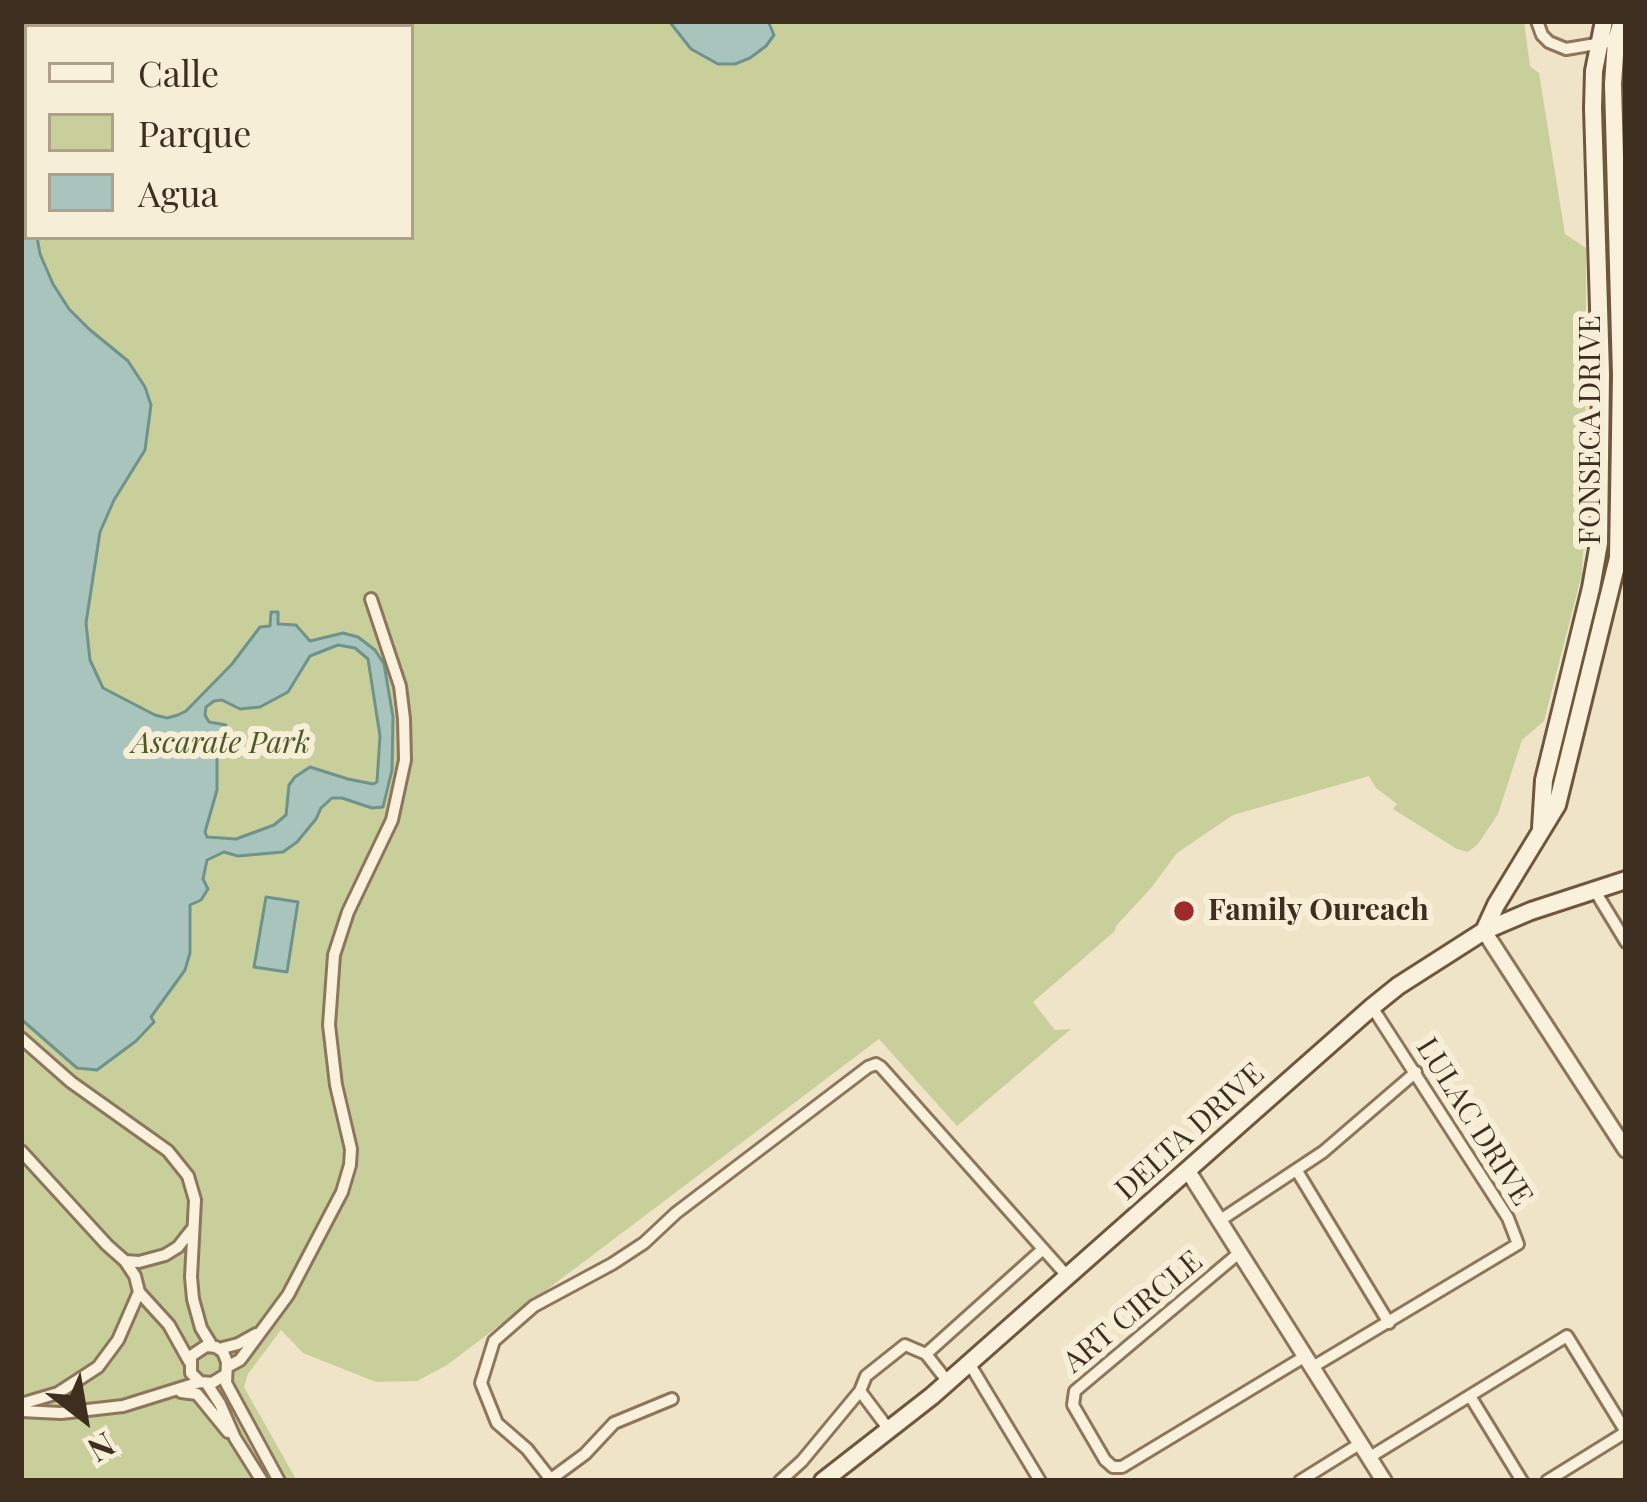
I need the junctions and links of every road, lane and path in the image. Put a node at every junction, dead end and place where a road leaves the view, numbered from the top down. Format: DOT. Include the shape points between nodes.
graph roads {
  1 [pos="1538,21"];
  2 [pos="1604,21"];
  3 [pos="1622,21"];
  4 [pos="1613,41"];
  5 [pos="1600,374"];
  6 [pos="1623,375"];
  7 [pos="371,599"];
  8 [pos="1541,828"];
  9 [pos="1517,872"];
  10 [pos="1626,880"];
  11 [pos="1595,891"];
  12 [pos="1531,911"];
  13 [pos="1484,931"];
  14 [pos="1626,941"];
  15 [pos="1372,1007"];
  16 [pos="21,1038"];
  17 [pos="1416,1072"];
  18 [pos="1626,1150"];
  19 [pos="21,1151"];
  20 [pos="1188,1171"];
  21 [pos="1297,1171"];
  22 [pos="1219,1221"];
  23 [pos="195,1226"];
  24 [pos="1043,1249"];
  25 [pos="1239,1253"];
  26 [pos="125,1261"];
  27 [pos="1068,1276"];
  28 [pos="140,1292"];
  29 [pos="1388,1323"];
  30 [pos="259,1332"];
  31 [pos="216,1347"];
  32 [pos="926,1354"];
  33 [pos="240,1360"];
  34 [pos="189,1361"];
  35 [pos="969,1363"];
  36 [pos="1307,1363"];
  37 [pos="226,1371"];
  38 [pos="948,1382"];
  39 [pos="203,1383"];
  40 [pos="860,1391"];
  41 [pos="166,1394"];
  42 [pos="1470,1396"];
  43 [pos="233,1399"];
  44 [pos="672,1399"];
  45 [pos="21,1408"];
  46 [pos="890,1431"];
  47 [pos="1626,1432"];
  48 [pos="235,1438"];
  49 [pos="1366,1450"];
  50 [pos="551,1480"];
  51 [pos="262,1481"];
  52 [pos="279,1481"];
  53 [pos="780,1481"];
  54 [pos="823,1481"];
  55 [pos="1040,1481"];
  56 [pos="1300,1481"];
  57 [pos="1384,1481"];
  58 [pos="1522,1481"];
  59 [pos="1547,1481"];
  1 -- 4 [label="street" via="1542,35 1566,49"];
  2 -- 4 [label="main road, FONSECA DRIVE"];
  3 -- 4 [label="main road, FONSECA DRIVE"];
  4 -- 5 [label="main road, FONSECA DRIVE" via="1593,108"];
  4 -- 6 [label="main road, FONSECA DRIVE"];
  5 -- 6 [label="street"];
  5 -- 8 [label="main road, FONSECA DRIVE" via="1597,556 1547,763"];
  6 -- 8 [label="main road, FONSECA DRIVE" via="1614,583 1563,788"];
  7 -- 30 [label="street" via="400,686 405,760 392,820 334,955 328,1025 350,1165 288,1295"];
  8 -- 9 [label="main road, FONSECA DRIVE"];
  9 -- 12 [label="main road"];
  9 -- 13 [label="main road, FONSECA DRIVE"];
  10 -- 11 [label="main road, DELTA DRIVE"];
  11 -- 12 [label="main road, DELTA DRIVE"];
  11 -- 14 [label="street"];
  12 -- 13 [label="main road, DELTA DRIVE"];
  13 -- 15 [label="main road, DELTA DRIVE"];
  13 -- 18 [label="street"];
  15 -- 17 [label="street, LULAC DRIVE"];
  15 -- 20 [label="main road, DELTA DRIVE"];
  16 -- 23 [label="street" via="180,1162 194,1189"];
  17 -- 21 [label="street"];
  17 -- 29 [label="street, LULAC DRIVE" via="1518,1244"];
  19 -- 26 [label="street"];
  20 -- 22 [label="street"];
  20 -- 27 [label="main road, DELTA DRIVE"];
  21 -- 22 [label="street"];
  21 -- 29 [label="street"];
  22 -- 25 [label="street"];
  23 -- 26 [label="street" via="165,1255"];
  23 -- 31 [label="street" via="196,1317"];
  24 -- 27 [label="street"];
  24 -- 32 [label="street"];
  24 -- 50 [label="street" via="881,1066 868,1066 644,1243 534,1306 494,1341 481,1383 497,1423"];
  25 -- 36 [label="street"];
  25 -- 36 [label="street, ART CIRCLE" via="1075,1390 1073,1405 1106,1460 1122,1467"];
  26 -- 28 [label="street"];
  27 -- 35 [label="main road, DELTA DRIVE"];
  28 -- 34 [label="street"];
  28 -- 45 [label="street" via="98,1367"];
  29 -- 36 [label="street, LULAC DRIVE"];
  30 -- 31 [label="street"];
  30 -- 33 [label="street"];
  31 -- 34 [label="street" via="195,1351"];
  31 -- 37 [label="street"];
  32 -- 38 [label="street"];
  32 -- 40 [label="street" via="905,1346 866,1376"];
  33 -- 37 [label="street"];
  33 -- 43 [label="street"];
  34 -- 39 [label="street"];
  35 -- 38 [label="main road, DELTA DRIVE"];
  35 -- 55 [label="street"];
  36 -- 49 [label="street"];
  37 -- 39 [label="street"];
  37 -- 43 [label="street"];
  38 -- 46 [label="main road, DELTA DRIVE"];
  39 -- 41 [label="street"];
  39 -- 48 [label="street"];
  40 -- 46 [label="street"];
  40 -- 53 [label="street"];
  41 -- 45 [label="street" via="85,1412"];
  41 -- 48 [label="street" via="197,1394"];
  42 -- 47 [label="street" via="1567,1336"];
  42 -- 49 [label="street"];
  42 -- 58 [label="street"];
  43 -- 52 [label="street"];
  44 -- 50 [label="street" via="614,1424"];
  46 -- 54 [label="main road, DELTA DRIVE"];
  47 -- 59 [label="street"];
  48 -- 51 [label="street"];
  49 -- 56 [label="street"];
  49 -- 57 [label="street"];
}
